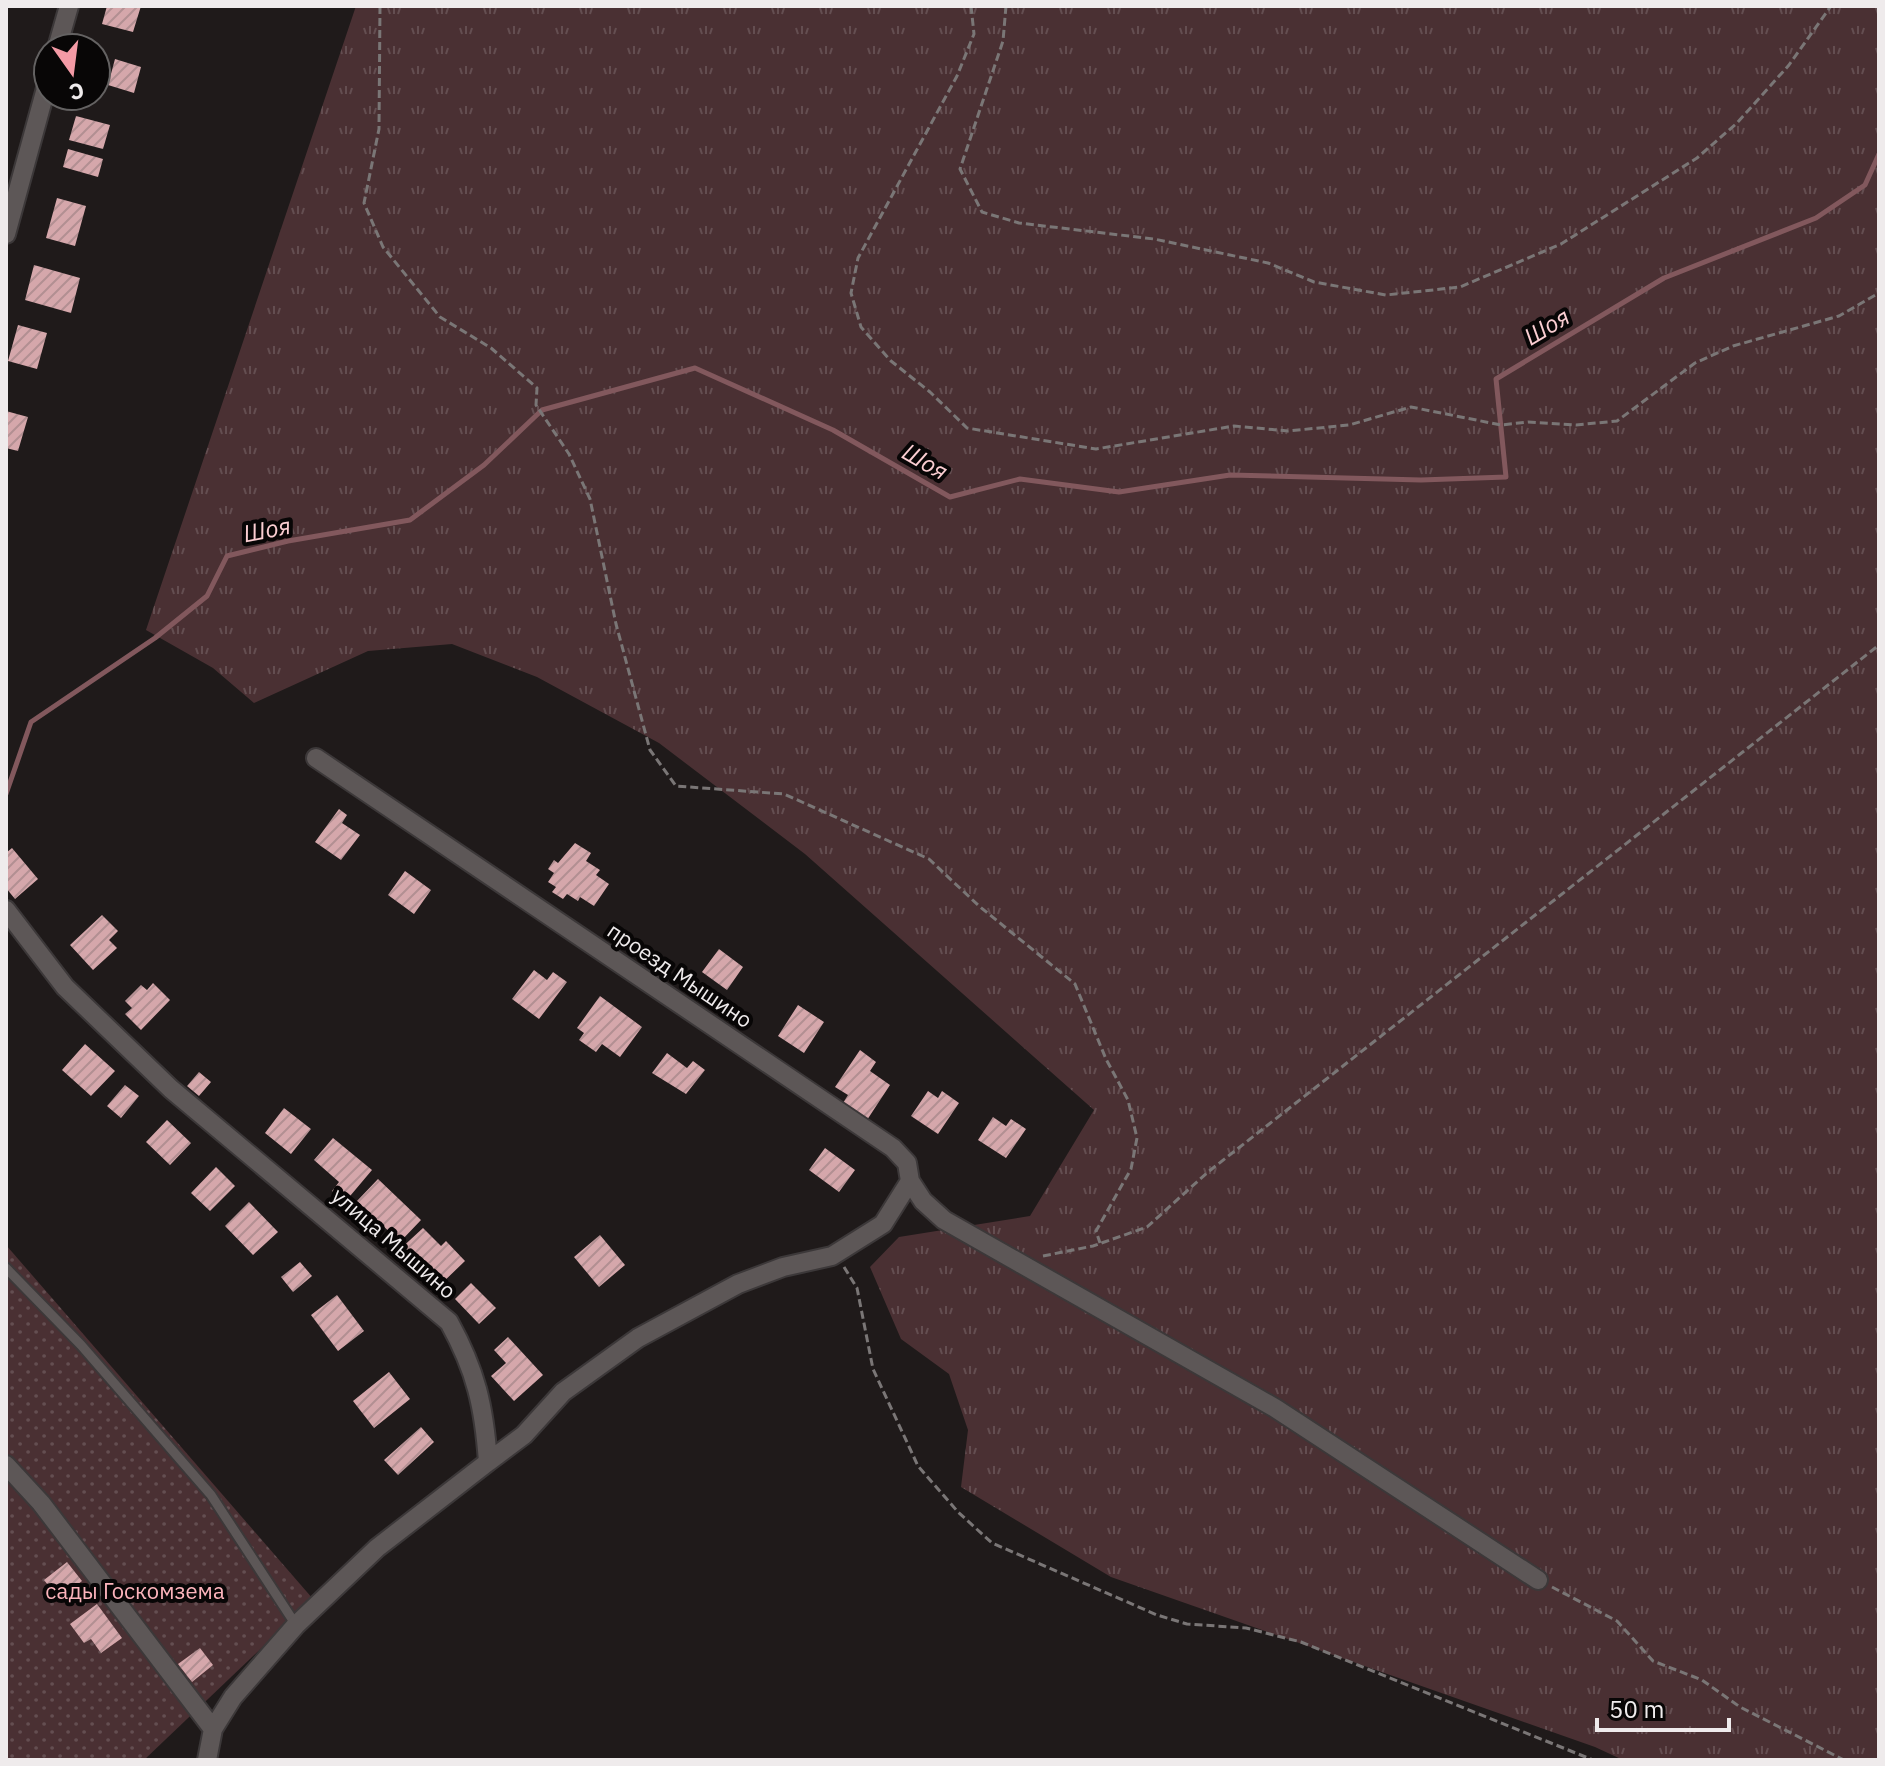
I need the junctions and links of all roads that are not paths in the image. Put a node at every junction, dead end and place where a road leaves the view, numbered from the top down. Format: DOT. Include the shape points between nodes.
graph roads {
  1 [pos="69,6"];
  2 [pos="62,32"];
  3 [pos="39,112"];
  4 [pos="6,234"];
  5 [pos="316,758"];
  6 [pos="6,910"];
  7 [pos="910,1181"];
  8 [pos="6,1268"];
  9 [pos="488,1462"];
  10 [pos="6,1465"];
  11 [pos="1538,1580"];
  12 [pos="296,1625"];
  13 [pos="213,1729"];
  14 [pos="207,1760"];
  1 -- 2 [label="street"];
  3 -- 4 [label="street"];
  5 -- 7 [label="street, проезд Мышино" via="893,1148 907,1163"];
  6 -- 9 [label="street, улица Мышино" via="65,987 171,1089 449,1322 470,1360 484,1409"];
  7 -- 9 [label="street" via="883,1224 832,1256 738,1284 638,1338 563,1392 524,1435"];
  7 -- 11 [label="street, проезд Мышино" via="944,1220 1275,1408"];
  8 -- 12 [label="lane" via="81,1345 211,1495"];
  9 -- 12 [label="street" via="377,1548"];
  10 -- 13 [label="street" via="41,1503"];
  12 -- 13 [label="street" via="233,1697"];
  13 -- 14 [label="street"];
}
